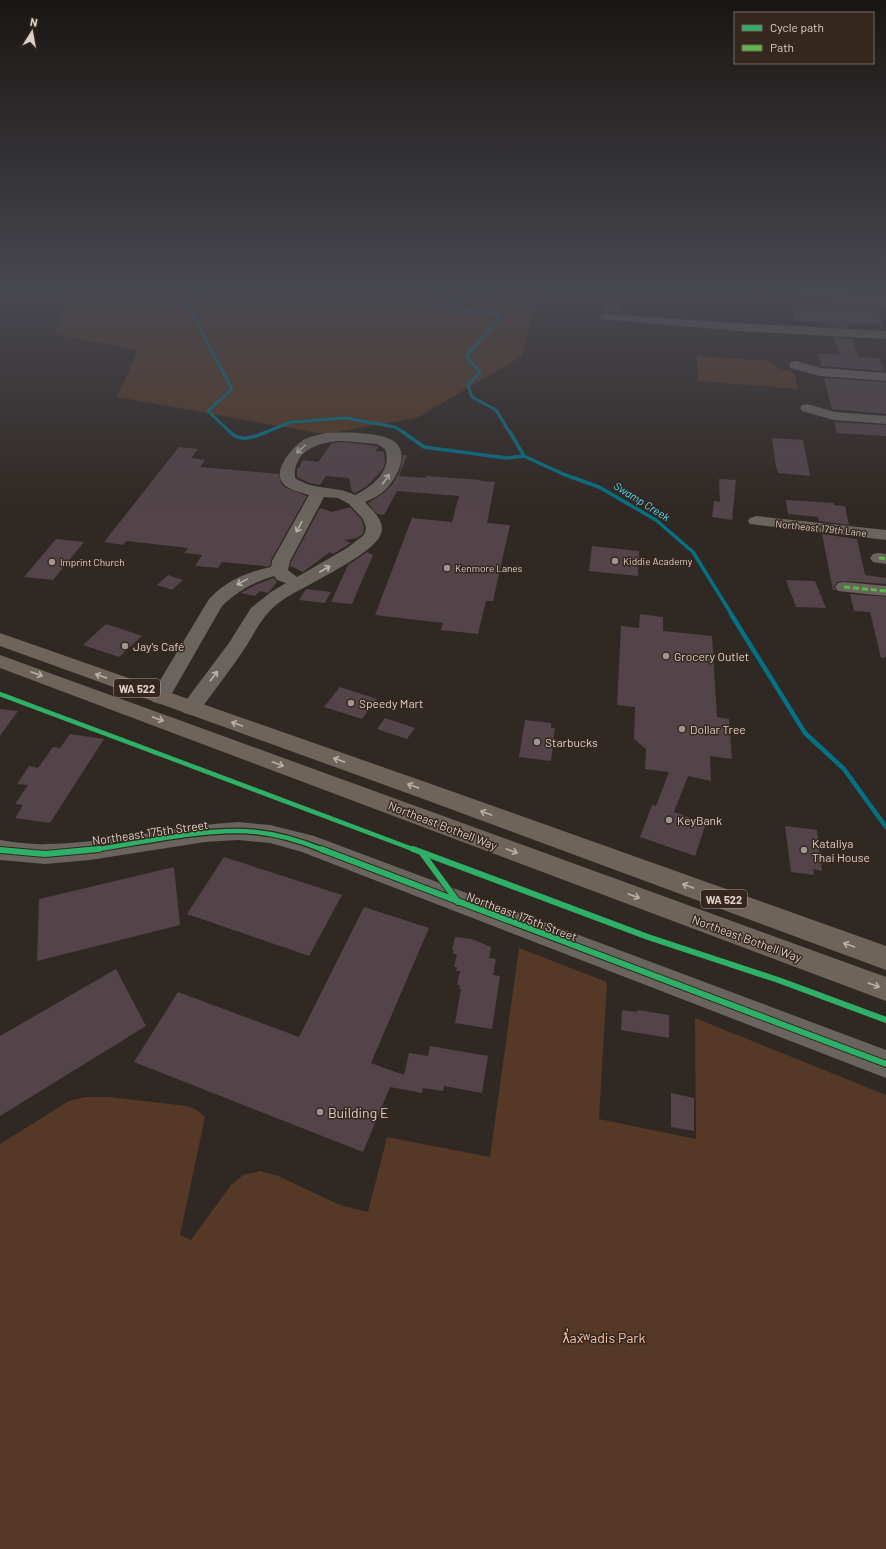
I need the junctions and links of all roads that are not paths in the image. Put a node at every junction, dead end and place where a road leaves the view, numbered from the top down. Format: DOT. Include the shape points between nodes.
graph roads {
  1 [pos="797,365"];
  2 [pos="886,377"];
  3 [pos="807,408"];
  4 [pos="886,420"];
  5 [pos="318,493"];
  6 [pos="355,502"];
  7 [pos="756,521"];
  8 [pos="886,535"];
  9 [pos="279,570"];
  10 [pos="298,585"];
  11 [pos="844,587"];
  12 [pos="886,591"];
  13 [pos="0,639"];
  14 [pos="23,648"];
  15 [pos="0,653"];
  16 [pos="0,661"];
  17 [pos="160,696"];
  18 [pos="191,708"];
  19 [pos="0,850"];
  20 [pos="886,958"];
  21 [pos="886,989"];
  22 [pos="886,1064"];
  1 -- 2 [label="street" via="820,372"];
  3 -- 4 [label="street" via="834,416"];
  5 -- 6 [label="street" via="331,492"];
  6 -- 5 [label="street, one-way" via="375,491 390,473 396,459 393,449 387,443 338,437 304,445 290,464 288,480"];
  5 -- 9 [label="street, one-way" via="281,561"];
  10 -- 6 [label="street, one-way" via="368,541 374,528 371,518"];
  7 -- 8 [label="street, Northeast 179th Lane"];
  9 -- 10 [label="street" via="283,576"];
  9 -- 17 [label="street, one-way" via="259,574 224,593 215,603"];
  18 -- 10 [label="street, one-way" via="236,647 257,612"];
  11 -- 12 [label="street"];
  13 -- 14 [label="main road, Northeast Bothell Way / WA 522"];
  14 -- 15 [label="main road" via="15,652"];
  17 -- 14 [label="main road, Northeast Bothell Way / WA 522, one-way"];
  16 -- 21 [label="main road, Northeast Bothell Way / WA 522, one-way"];
  17 -- 18 [label="main road, Northeast Bothell Way / WA 522"];
  20 -- 18 [label="main road, Northeast Bothell Way / WA 522, one-way"];
  19 -- 22 [label="street, Northeast 175th Street" via="45,854 205,833 238,831 270,834 306,843"];
}
